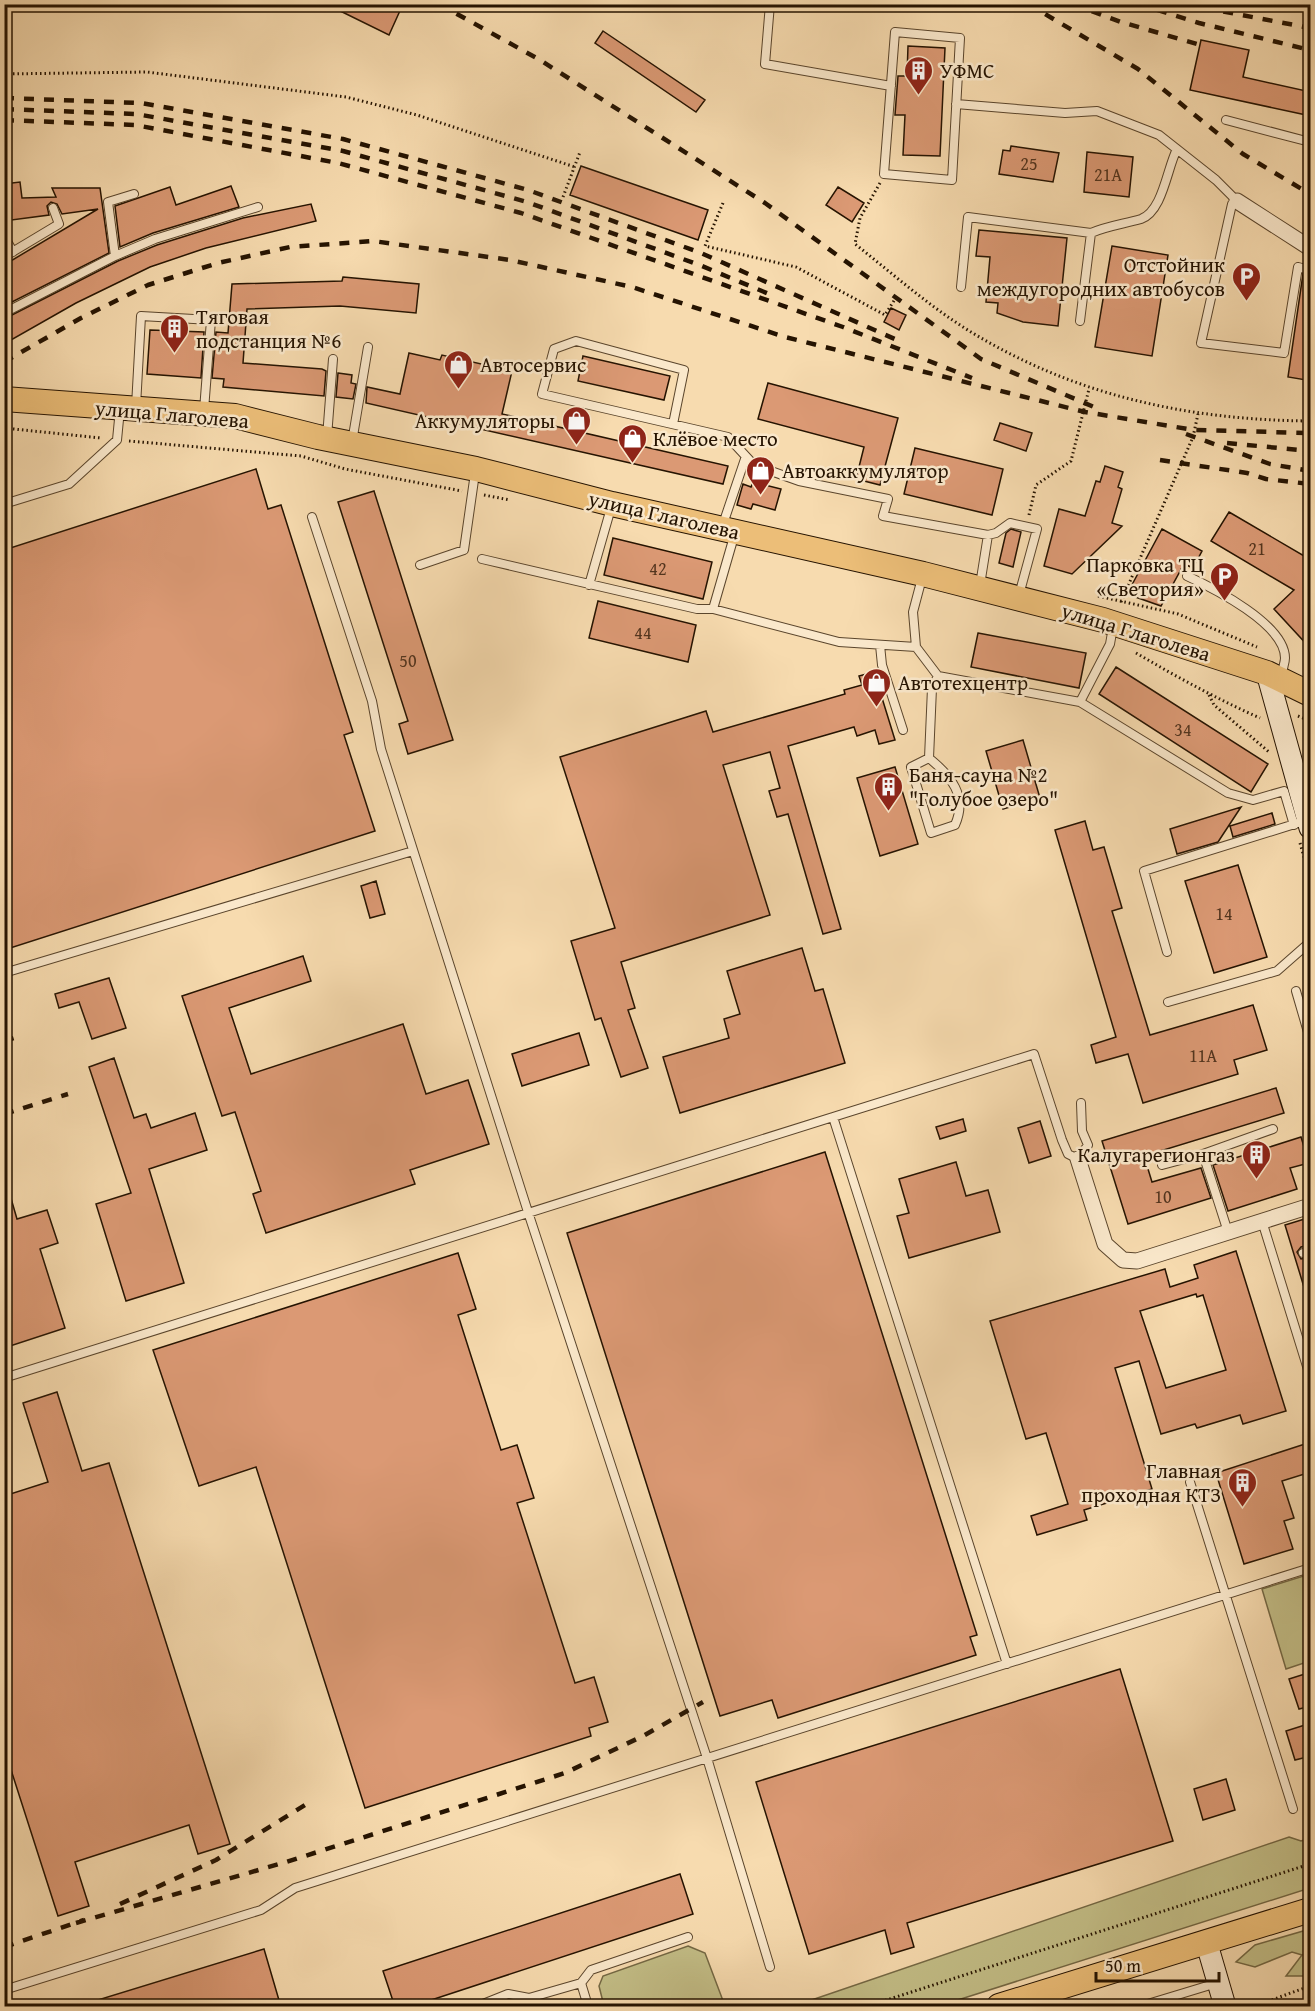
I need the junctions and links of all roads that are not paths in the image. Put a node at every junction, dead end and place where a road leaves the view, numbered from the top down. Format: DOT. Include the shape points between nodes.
graph roads {
  1 [pos="770,4"];
  2 [pos="891,86"];
  3 [pos="956,104"];
  4 [pos="1226,120"];
  5 [pos="1311,142"];
  6 [pos="1177,149"];
  7 [pos="134,194"];
  8 [pos="1237,201"];
  9 [pos="258,207"];
  10 [pos="53,208"];
  11 [pos="1091,233"];
  12 [pos="4,237"];
  13 [pos="1311,248"];
  14 [pos="13,252"];
  15 [pos="115,256"];
  16 [pos="4,257"];
  17 [pos="1311,270"];
  18 [pos="961,287"];
  19 [pos="4,313"];
  20 [pos="1080,321"];
  21 [pos="368,347"];
  22 [pos="333,359"];
  23 [pos="4,399"];
  24 [pos="128,409"];
  25 [pos="203,414"];
  26 [pos="673,424"];
  27 [pos="327,438"];
  28 [pos="352,444"];
  29 [pos="746,459"];
  30 [pos="476,469"];
  31 [pos="4,504"];
  32 [pos="612,504"];
  33 [pos="312,517"];
  34 [pos="729,530"];
  35 [pos="988,535"];
  36 [pos="482,559"];
  37 [pos="420,565"];
  38 [pos="923,574"];
  39 [pos="1187,576"];
  40 [pos="589,585"];
  41 [pos="978,590"];
  42 [pos="1019,598"];
  43 [pos="713,609"];
  44 [pos="1115,623"];
  45 [pos="880,645"];
  46 [pos="916,647"];
  47 [pos="1278,671"];
  48 [pos="938,676"];
  49 [pos="1311,694"];
  50 [pos="1080,702"];
  51 [pos="903,730"];
  52 [pos="929,758"];
  53 [pos="1302,782"];
  54 [pos="1304,824"];
  55 [pos="413,851"];
  56 [pos="1311,942"];
  57 [pos="1167,952"];
  58 [pos="4,973"];
  59 [pos="1296,991"];
  60 [pos="1168,1002"];
  61 [pos="1311,1039"];
  62 [pos="1081,1103"];
  63 [pos="833,1117"];
  64 [pos="1273,1130"];
  65 [pos="1203,1154"];
  66 [pos="1077,1159"];
  67 [pos="1162,1165"];
  68 [pos="1311,1206"];
  69 [pos="528,1212"];
  70 [pos="1262,1221"];
  71 [pos="1228,1232"];
  72 [pos="1311,1376"];
  73 [pos="4,1378"];
  74 [pos="1190,1482"];
  75 [pos="1311,1568"];
  76 [pos="1227,1594"];
  77 [pos="1007,1664"];
  78 [pos="708,1758"];
  79 [pos="1293,1809"];
  80 [pos="1311,1910"];
  81 [pos="688,1937"];
  82 [pos="1206,1941"];
  83 [pos="770,1967"];
  84 [pos="1218,1982"];
  85 [pos="581,1983"];
  86 [pos="4,1990"];
  87 [pos="531,2002"];
  88 [pos="1031,2002"];
  89 [pos="478,2007"];
  90 [pos="588,2007"];
  91 [pos="999,2007"];
  92 [pos="1141,2007"];
  93 [pos="1225,2007"];
  1 -- 2 [label="lane" via="765,64"];
  2 -- 3 [label="lane" via="895,32 960,38"];
  2 -- 3 [label="lane" via="884,174 952,180"];
  3 -- 6 [label="lane" via="1065,113 1097,111 1159,135"];
  4 -- 5 [label="lane"];
  6 -- 8 [label="lane"];
  6 -- 11 [label="lane" via="1161,197 1144,218"];
  7 -- 15 [label="lane" via="108,202"];
  8 -- 13 [label="street"];
  8 -- 17 [label="lane" via="1232,204 1201,343 1284,353 1298,267"];
  9 -- 15 [label="lane" via="155,239"];
  10 -- 14 [label="lane" via="59,224"];
  11 -- 18 [label="lane" via="968,217"];
  11 -- 20 [label="lane"];
  12 -- 14 [label="lane"];
  14 -- 16 [label="lane"];
  15 -- 19 [label="lane"];
  21 -- 28 [label="lane"];
  22 -- 27 [label="lane"];
  23 -- 24 [label="main road, улица Глаголева"];
  24 -- 25 [label="main road, улица Глаголева"];
  24 -- 25 [label="lane" via="141,316 211,320"];
  24 -- 31 [label="lane" via="117,440 69,484"];
  25 -- 27 [label="main road, улица Глаголева" via="235,416"];
  26 -- 26 [label="lane" via="542,394 554,349 576,341 684,370"];
  26 -- 29 [label="lane" via="728,436"];
  27 -- 28 [label="main road, улица Глаголева"];
  28 -- 30 [label="main road, улица Глаголева"];
  29 -- 34 [label="lane"];
  29 -- 35 [label="lane" via="799,481 888,499 884,516"];
  30 -- 32 [label="main road, улица Глаголева"];
  30 -- 37 [label="lane" via="464,550"];
  32 -- 34 [label="main road, улица Глаголева"];
  32 -- 40 [label="lane"];
  33 -- 55 [label="lane" via="372,701 381,749"];
  34 -- 38 [label="main road, улица Глаголева"];
  34 -- 43 [label="lane"];
  35 -- 41 [label="lane"];
  35 -- 42 [label="lane" via="1010,523 1037,529"];
  36 -- 40 [label="lane"];
  38 -- 41 [label="main road, улица Глаголева"];
  38 -- 46 [label="lane" via="913,612"];
  39 -- 47 [label="lane" via="1224,593 1276,634"];
  40 -- 43 [label="lane" via="697,609"];
  41 -- 42 [label="main road, улица Глаголева"];
  42 -- 44 [label="main road, улица Глаголева"];
  43 -- 45 [label="lane" via="839,642"];
  44 -- 47 [label="main road, улица Глаголева"];
  44 -- 50 [label="lane"];
  45 -- 46 [label="lane"];
  45 -- 51 [label="lane" via="882,665"];
  46 -- 48 [label="lane"];
  47 -- 49 [label="main road, улица Глаголева"];
  47 -- 53 [label="street"];
  48 -- 50 [label="lane"];
  48 -- 52 [label="lane" via="932,688"];
  50 -- 53 [label="lane" via="1228,793 1253,800"];
  52 -- 52 [label="lane" via="911,767 932,833 955,825 960,815 960,799 949,774"];
  53 -- 54 [label="street"];
  54 -- 57 [label="lane" via="1144,871"];
  55 -- 58 [label="lane"];
  55 -- 69 [label="lane"];
  56 -- 60 [label="lane" via="1277,971"];
  59 -- 61 [label="lane"];
  62 -- 66 [label="lane" via="1082,1131 1088,1145"];
  63 -- 66 [label="lane" via="1034,1054 1062,1140 1068,1154"];
  63 -- 69 [label="lane"];
  63 -- 77 [label="lane"];
  64 -- 65 [label="lane"];
  65 -- 67 [label="lane"];
  65 -- 71 [label="lane"];
  66 -- 71 [label="street" via="1105,1244 1123,1260 1137,1261"];
  68 -- 70 [label="street"];
  69 -- 73 [label="lane"];
  69 -- 78 [label="lane"];
  70 -- 71 [label="street"];
  70 -- 72 [label="lane"];
  74 -- 76 [label="lane"];
  75 -- 76 [label="lane"];
  76 -- 77 [label="lane"];
  76 -- 79 [label="lane"];
  77 -- 78 [label="lane"];
  78 -- 83 [label="lane"];
  78 -- 86 [label="lane" via="295,1888 261,1910"];
  80 -- 82 [label="main road"];
  81 -- 85 [label="lane" via="591,1970"];
  82 -- 84 [label="street"];
  82 -- 88 [label="main road"];
  84 -- 92 [label="lane"];
  84 -- 93 [label="street"];
  85 -- 87 [label="lane"];
  85 -- 90 [label="lane"];
  87 -- 89 [label="lane" via="508,1995"];
  88 -- 91 [label="main road"];
}
